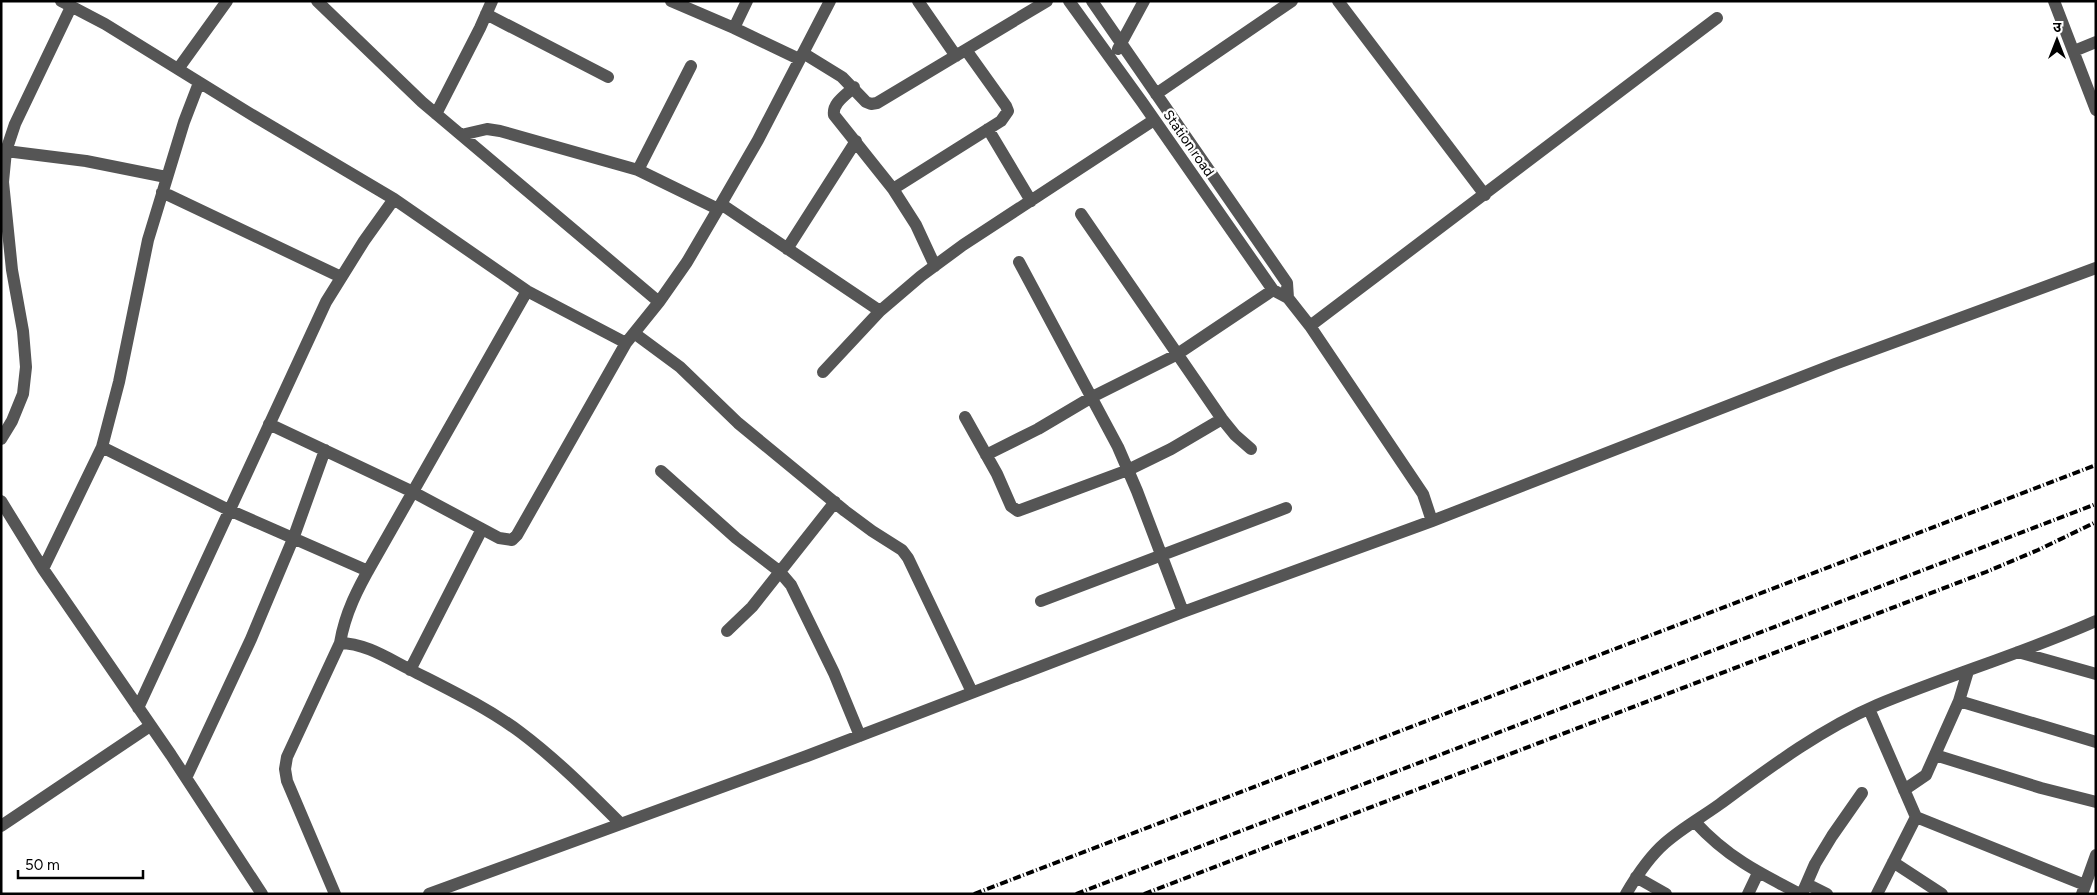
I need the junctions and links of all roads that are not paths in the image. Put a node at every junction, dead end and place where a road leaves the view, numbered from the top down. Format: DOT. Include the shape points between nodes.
graph roads {
  1 [pos="227,1"];
  2 [pos="317,1"];
  3 [pos="492,1"];
  4 [pos="670,1"];
  5 [pos="747,1"];
  6 [pos="830,1"];
  7 [pos="918,1"];
  8 [pos="1047,1"];
  9 [pos="1069,1"];
  10 [pos="1092,1"];
  11 [pos="1144,1"];
  12 [pos="1292,1"];
  13 [pos="1338,1"];
  14 [pos="2054,1"];
  15 [pos="66,4"];
  16 [pos="1275,6"];
  17 [pos="486,14"];
  18 [pos="1717,18"];
  19 [pos="734,28"];
  20 [pos="2096,42"];
  21 [pos="1121,43"];
  22 [pos="2074,51"];
  23 [pos="961,53"];
  24 [pos="801,56"];
  25 [pos="1112,60"];
  26 [pos="691,66"];
  27 [pos="178,69"];
  28 [pos="608,77"];
  29 [pos="199,83"];
  30 [pos="854,87"];
  31 [pos="1156,94"];
  32 [pos="2096,110"];
  33 [pos="436,114"];
  34 [pos="1154,120"];
  35 [pos="988,129"];
  36 [pos="461,135"];
  37 [pos="856,141"];
  38 [pos="4,156"];
  39 [pos="638,170"];
  40 [pos="166,177"];
  41 [pos="2,183"];
  42 [pos="893,188"];
  43 [pos="162,192"];
  44 [pos="1485,195"];
  45 [pos="394,198"];
  46 [pos="1031,201"];
  47 [pos="720,206"];
  48 [pos="1081,214"];
  49 [pos="1,240"];
  50 [pos="787,249"];
  51 [pos="10,251"];
  52 [pos="1019,262"];
  53 [pos="935,266"];
  54 [pos="2096,268"];
  55 [pos="341,277"];
  56 [pos="1273,290"];
  57 [pos="527,291"];
  58 [pos="1288,298"];
  59 [pos="659,302"];
  60 [pos="880,311"];
  61 [pos="1310,326"];
  62 [pos="630,338"];
  63 [pos="1176,355"];
  64 [pos="823,372"];
  65 [pos="1092,397"];
  66 [pos="965,417"];
  67 [pos="1222,419"];
  68 [pos="269,424"];
  69 [pos="1,439"];
  70 [pos="102,448"];
  71 [pos="1251,449"];
  72 [pos="325,450"];
  73 [pos="986,455"];
  74 [pos="1128,470"];
  75 [pos="661,471"];
  76 [pos="413,492"];
  77 [pos="1,501"];
  78 [pos="835,502"];
  79 [pos="1286,508"];
  80 [pos="229,510"];
  81 [pos="1432,521"];
  82 [pos="482,529"];
  83 [pos="293,539"];
  84 [pos="1161,554"];
  85 [pos="43,569"];
  86 [pos="368,571"];
  87 [pos="778,571"];
  88 [pos="1041,601"];
  89 [pos="1183,612"];
  90 [pos="2096,621"];
  91 [pos="727,631"];
  92 [pos="340,643"];
  93 [pos="2018,652"];
  94 [pos="410,670"];
  95 [pos="1968,671"];
  96 [pos="2096,674"];
  97 [pos="972,692"];
  98 [pos="1959,701"];
  99 [pos="138,708"];
  100 [pos="1869,709"];
  101 [pos="150,726"];
  102 [pos="860,736"];
  103 [pos="2096,742"];
  104 [pos="1935,755"];
  105 [pos="186,778"];
  106 [pos="1904,790"];
  107 [pos="1862,793"];
  108 [pos="2096,802"];
  109 [pos="1916,817"];
  110 [pos="1695,822"];
  111 [pos="621,824"];
  112 [pos="1,826"];
  113 [pos="2096,855"];
  114 [pos="1893,862"];
  115 [pos="1758,873"];
  116 [pos="1636,877"];
  117 [pos="2084,889"];
  118 [pos="1803,890"];
  119 [pos="1663,893"];
  120 [pos="262,894"];
  121 [pos="335,894"];
  122 [pos="429,894"];
  123 [pos="1626,894"];
  124 [pos="1748,894"];
  125 [pos="1827,894"];
  126 [pos="1877,894"];
  127 [pos="1942,894"];
  1 -- 27 [label="street"];
  2 -- 33 [label="street"];
  3 -- 17 [label="street"];
  4 -- 19 [label="street"];
  5 -- 19 [label="street"];
  6 -- 24 [label="street"];
  7 -- 23 [label="street"];
  8 -- 23 [label="street"];
  9 -- 25 [label="street, Station road"];
  10 -- 21 [label="street, Station road"];
  11 -- 21 [label="street"];
  12 -- 16 [label="street"];
  13 -- 44 [label="street"];
  14 -- 22 [label="street"];
  15 -- 27 [label="street"];
  15 -- 38 [label="street"];
  16 -- 31 [label="street"];
  17 -- 28 [label="street"];
  17 -- 33 [label="street"];
  18 -- 44 [label="street"];
  19 -- 24 [label="street"];
  20 -- 22 [label="street"];
  21 -- 25 [label="street"];
  21 -- 31 [label="street, Station road"];
  22 -- 32 [label="street"];
  23 -- 30 [label="street" via="877,104 866,102"];
  23 -- 35 [label="street" via="1008,111 1002,121"];
  24 -- 30 [label="street" via="842,77"];
  24 -- 47 [label="street"];
  25 -- 34 [label="street, Station road"];
  26 -- 39 [label="street"];
  27 -- 29 [label="street"];
  29 -- 40 [label="street"];
  29 -- 45 [label="street"];
  30 -- 37 [label="street" via="833,110"];
  31 -- 58 [label="street, Station road" via="1287,283"];
  33 -- 36 [label="street"];
  34 -- 46 [label="street"];
  34 -- 56 [label="street, Station road"];
  35 -- 42 [label="street"];
  35 -- 46 [label="street"];
  36 -- 39 [label="street" via="487,129 500,131"];
  36 -- 59 [label="street"];
  37 -- 42 [label="street"];
  37 -- 50 [label="street"];
  38 -- 40 [label="street" via="86,161"];
  38 -- 41 [label="street"];
  39 -- 47 [label="street"];
  40 -- 43 [label="street"];
  41 -- 51 [label="street"];
  42 -- 53 [label="street" via="916,225"];
  43 -- 55 [label="street"];
  43 -- 70 [label="street" via="148,240"];
  44 -- 61 [label="street"];
  45 -- 55 [label="street"];
  45 -- 57 [label="street"];
  46 -- 53 [label="street"];
  47 -- 50 [label="street"];
  47 -- 59 [label="street"];
  48 -- 63 [label="street"];
  49 -- 51 [label="street"];
  50 -- 60 [label="street"];
  51 -- 69 [label="street" via="26,366 23,394"];
  52 -- 65 [label="street"];
  53 -- 60 [label="street"];
  54 -- 81 [label="street" via="1835,364"];
  55 -- 68 [label="street"];
  56 -- 58 [label="street, Station road"];
  56 -- 63 [label="street"];
  57 -- 62 [label="street"];
  57 -- 76 [label="street"];
  58 -- 61 [label="street, Station road"];
  59 -- 62 [label="street"];
  60 -- 64 [label="street"];
  61 -- 81 [label="street, Station road" via="1422,494"];
  62 -- 78 [label="street" via="680,367 738,423"];
  62 -- 82 [label="street" via="517,535 506,540"];
  63 -- 65 [label="street"];
  63 -- 67 [label="street"];
  65 -- 73 [label="street"];
  65 -- 74 [label="street"];
  66 -- 73 [label="street"];
  67 -- 71 [label="street"];
  67 -- 74 [label="street"];
  68 -- 72 [label="street"];
  68 -- 80 [label="street"];
  70 -- 80 [label="street"];
  70 -- 85 [label="street"];
  72 -- 76 [label="street"];
  72 -- 83 [label="street"];
  73 -- 74 [label="street" via="1011,506 1018,511"];
  74 -- 84 [label="street"];
  75 -- 87 [label="street"];
  76 -- 82 [label="street"];
  76 -- 86 [label="street"];
  77 -- 85 [label="street"];
  78 -- 87 [label="street"];
  78 -- 97 [label="street" via="872,532 902,550 908,558"];
  79 -- 84 [label="street"];
  80 -- 83 [label="street"];
  80 -- 99 [label="street"];
  81 -- 89 [label="street"];
  82 -- 94 [label="street"];
  83 -- 86 [label="street"];
  83 -- 105 [label="street"];
  84 -- 88 [label="street"];
  84 -- 89 [label="street"];
  85 -- 99 [label="street"];
  86 -- 92 [label="street" via="350,605"];
  87 -- 91 [label="street" via="752,606"];
  87 -- 102 [label="street" via="800,601"];
  89 -- 97 [label="street"];
  90 -- 93 [label="street"];
  92 -- 94 [label="street" via="350,643 378,653"];
  92 -- 121 [label="street" via="287,757 285,769 287,781"];
  93 -- 95 [label="street"];
  93 -- 96 [label="street"];
  94 -- 111 [label="street" via="471,700 519,732 580,783"];
  95 -- 98 [label="street"];
  95 -- 100 [label="street"];
  97 -- 102 [label="street"];
  98 -- 103 [label="street"];
  98 -- 104 [label="street"];
  99 -- 101 [label="street"];
  100 -- 106 [label="street"];
  100 -- 110 [label="street" via="1802,747"];
  101 -- 105 [label="street"];
  101 -- 112 [label="street"];
  102 -- 111 [label="street"];
  104 -- 106 [label="street" via="1926,774"];
  104 -- 108 [label="street"];
  105 -- 120 [label="street"];
  106 -- 109 [label="street"];
  107 -- 118 [label="street" via="1832,836"];
  109 -- 114 [label="street"];
  109 -- 117 [label="street"];
  110 -- 115 [label="street" via="1720,847"];
  110 -- 116 [label="street" via="1666,842"];
  111 -- 122 [label="street"];
  113 -- 117 [label="street"];
  114 -- 126 [label="street"];
  114 -- 127 [label="street"];
  115 -- 118 [label="street"];
  115 -- 124 [label="street"];
  116 -- 119 [label="street"];
  116 -- 123 [label="street"];
  118 -- 125 [label="street"];
}
